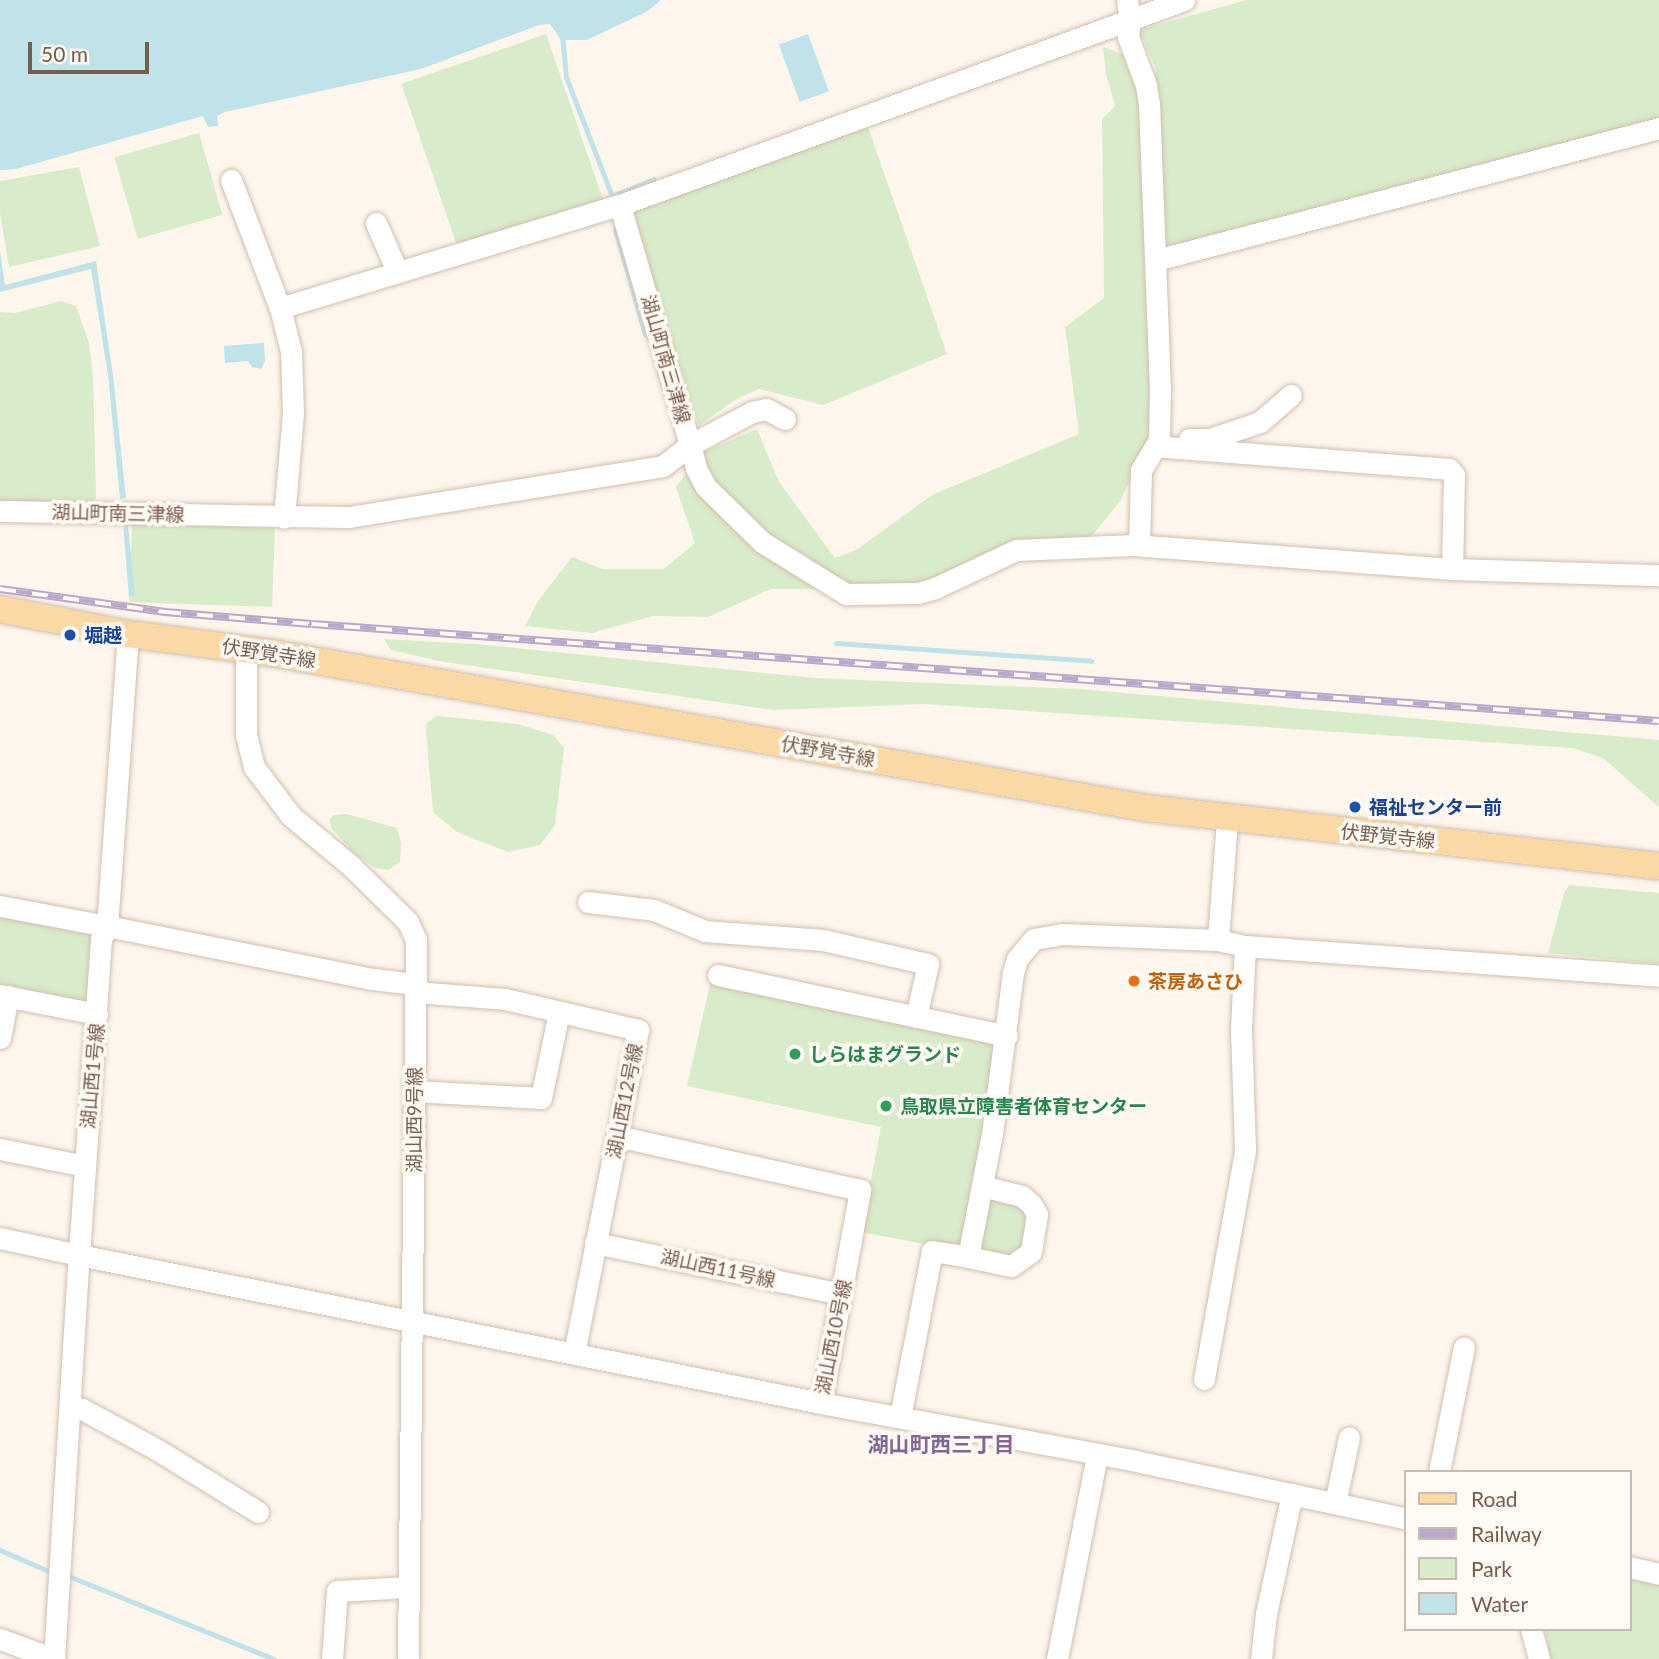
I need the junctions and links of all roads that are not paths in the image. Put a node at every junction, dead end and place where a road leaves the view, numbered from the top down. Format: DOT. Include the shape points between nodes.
graph roads {
  1 [pos="1184,0"];
  2 [pos="1128,9"];
  3 [pos="1659,128"];
  4 [pos="231,180"];
  5 [pos="620,205"];
  6 [pos="376,223"];
  7 [pos="1156,260"];
  8 [pos="397,271"];
  9 [pos="280,308"];
  10 [pos="1291,395"];
  11 [pos="785,419"];
  12 [pos="1159,440"];
  13 [pos="690,444"];
  14 [pos="0,511"];
  15 [pos="284,518"];
  16 [pos="1139,545"];
  17 [pos="1452,569"];
  18 [pos="1659,575"];
  19 [pos="0,609"];
  20 [pos="128,634"];
  21 [pos="246,648"];
  22 [pos="1227,818"];
  23 [pos="1659,866"];
  24 [pos="588,902"];
  25 [pos="0,906"];
  26 [pos="107,926"];
  27 [pos="1218,940"];
  28 [pos="1245,946"];
  29 [pos="718,975"];
  30 [pos="1659,976"];
  31 [pos="415,988"];
  32 [pos="4,996"];
  33 [pos="559,1012"];
  34 [pos="97,1014"];
  35 [pos="916,1017"];
  36 [pos="1007,1036"];
  37 [pos="0,1038"];
  38 [pos="414,1091"];
  39 [pos="617,1136"];
  40 [pos="0,1150"];
  41 [pos="85,1166"];
  42 [pos="984,1175"];
  43 [pos="0,1238"];
  44 [pos="596,1243"];
  45 [pos="79,1255"];
  46 [pos="968,1257"];
  47 [pos="841,1294"];
  48 [pos="412,1321"];
  49 [pos="1464,1347"];
  50 [pos="574,1353"];
  51 [pos="1204,1379"];
  52 [pos="821,1403"];
  53 [pos="70,1407"];
  54 [pos="900,1417"];
  55 [pos="1349,1437"];
  56 [pos="1097,1455"];
  57 [pos="1439,1470"];
  58 [pos="1292,1494"];
  59 [pos="1335,1503"];
  60 [pos="258,1512"];
  61 [pos="1404,1518"];
  62 [pos="1631,1567"];
  63 [pos="1659,1573"];
  64 [pos="408,1587"];
  65 [pos="1531,1631"];
  66 [pos="0,1639"];
  67 [pos="54,1659"];
  68 [pos="332,1659"];
  69 [pos="408,1659"];
  70 [pos="1057,1659"];
  71 [pos="1261,1659"];
  72 [pos="1538,1659"];
  1 -- 2 [label="street"];
  2 -- 5 [label="street" via="1092,32"];
  2 -- 7 [label="street" via="1126,29 1149,103"];
  3 -- 7 [label="street"];
  4 -- 9 [label="street"];
  5 -- 8 [label="street"];
  5 -- 13 [label="street, 湖山町南三津線"];
  6 -- 8 [label="street"];
  7 -- 12 [label="street"];
  8 -- 9 [label="street"];
  9 -- 15 [label="street" via="291,351 293,413"];
  10 -- 12 [label="street" via="1260,422 1237,431 1210,439"];
  11 -- 13 [label="street" via="766,409 751,412"];
  12 -- 16 [label="street" via="1141,470"];
  12 -- 17 [label="street" via="1165,447 1449,469 1454,475"];
  13 -- 15 [label="street, 湖山町南三津線" via="663,466 349,517"];
  13 -- 16 [label="street" via="705,486 733,516 785,558 846,594 918,593 1016,550"];
  14 -- 15 [label="street, 湖山町南三津線"];
  16 -- 17 [label="street"];
  17 -- 18 [label="street"];
  19 -- 20 [label="main road, 伏野覚寺線"];
  20 -- 21 [label="main road, 伏野覚寺線"];
  20 -- 26 [label="street, 湖山西1号線"];
  21 -- 22 [label="main road, 伏野覚寺線" via="1146,808"];
  21 -- 31 [label="street, 湖山西9号線" via="246,735 254,767 290,816 351,866 408,922 416,940"];
  22 -- 23 [label="main road, 伏野覚寺線"];
  22 -- 27 [label="street"];
  24 -- 35 [label="street" via="654,910 705,931 823,940 928,964"];
  25 -- 26 [label="street"];
  26 -- 31 [label="street, 湖山西12号線"];
  26 -- 34 [label="street, 湖山西1号線" via="101,939"];
  27 -- 28 [label="street"];
  27 -- 36 [label="street" via="1062,934 1034,939 1017,959"];
  28 -- 30 [label="street"];
  28 -- 51 [label="street" via="1241,1030 1245,1150"];
  29 -- 35 [label="street"];
  31 -- 33 [label="street, 湖山西12号線" via="505,999"];
  31 -- 38 [label="street, 湖山西9号線"];
  32 -- 34 [label="street"];
  32 -- 37 [label="street"];
  33 -- 38 [label="street" via="541,1098"];
  33 -- 39 [label="street, 湖山西12号線" via="638,1030"];
  34 -- 41 [label="street, 湖山西1号線"];
  35 -- 36 [label="street"];
  36 -- 42 [label="street"];
  38 -- 48 [label="street, 湖山西9号線"];
  39 -- 44 [label="street, 湖山西12号線"];
  39 -- 47 [label="street, 湖山西10号線" via="860,1190"];
  40 -- 41 [label="street"];
  41 -- 45 [label="street, 湖山西1号線"];
  42 -- 46 [label="street"];
  42 -- 46 [label="street" via="1031,1204 1037,1214 1031,1252 1011,1266"];
  43 -- 45 [label="street"];
  44 -- 47 [label="street, 湖山西11号線"];
  44 -- 50 [label="street, 湖山西12号線"];
  45 -- 48 [label="street, 湖山西10号線"];
  45 -- 53 [label="street, 湖山西1号線"];
  46 -- 54 [label="street" via="932,1251"];
  47 -- 52 [label="street, 湖山西10号線"];
  48 -- 50 [label="street, 湖山西10号線"];
  48 -- 64 [label="street, 湖山西9号線"];
  49 -- 57 [label="street"];
  50 -- 52 [label="street, 湖山西10号線"];
  52 -- 54 [label="street"];
  53 -- 60 [label="street" via="82,1409 145,1444"];
  53 -- 67 [label="street, 湖山西1号線"];
  54 -- 56 [label="street"];
  55 -- 59 [label="street"];
  56 -- 58 [label="street"];
  56 -- 70 [label="street"];
  58 -- 59 [label="street"];
  58 -- 71 [label="street"];
  59 -- 61 [label="street"];
  62 -- 63 [label="street"];
  64 -- 68 [label="street" via="337,1591"];
  64 -- 69 [label="street, 湖山西9号線"];
  65 -- 72 [label="street"];
  66 -- 67 [label="street"];
}
